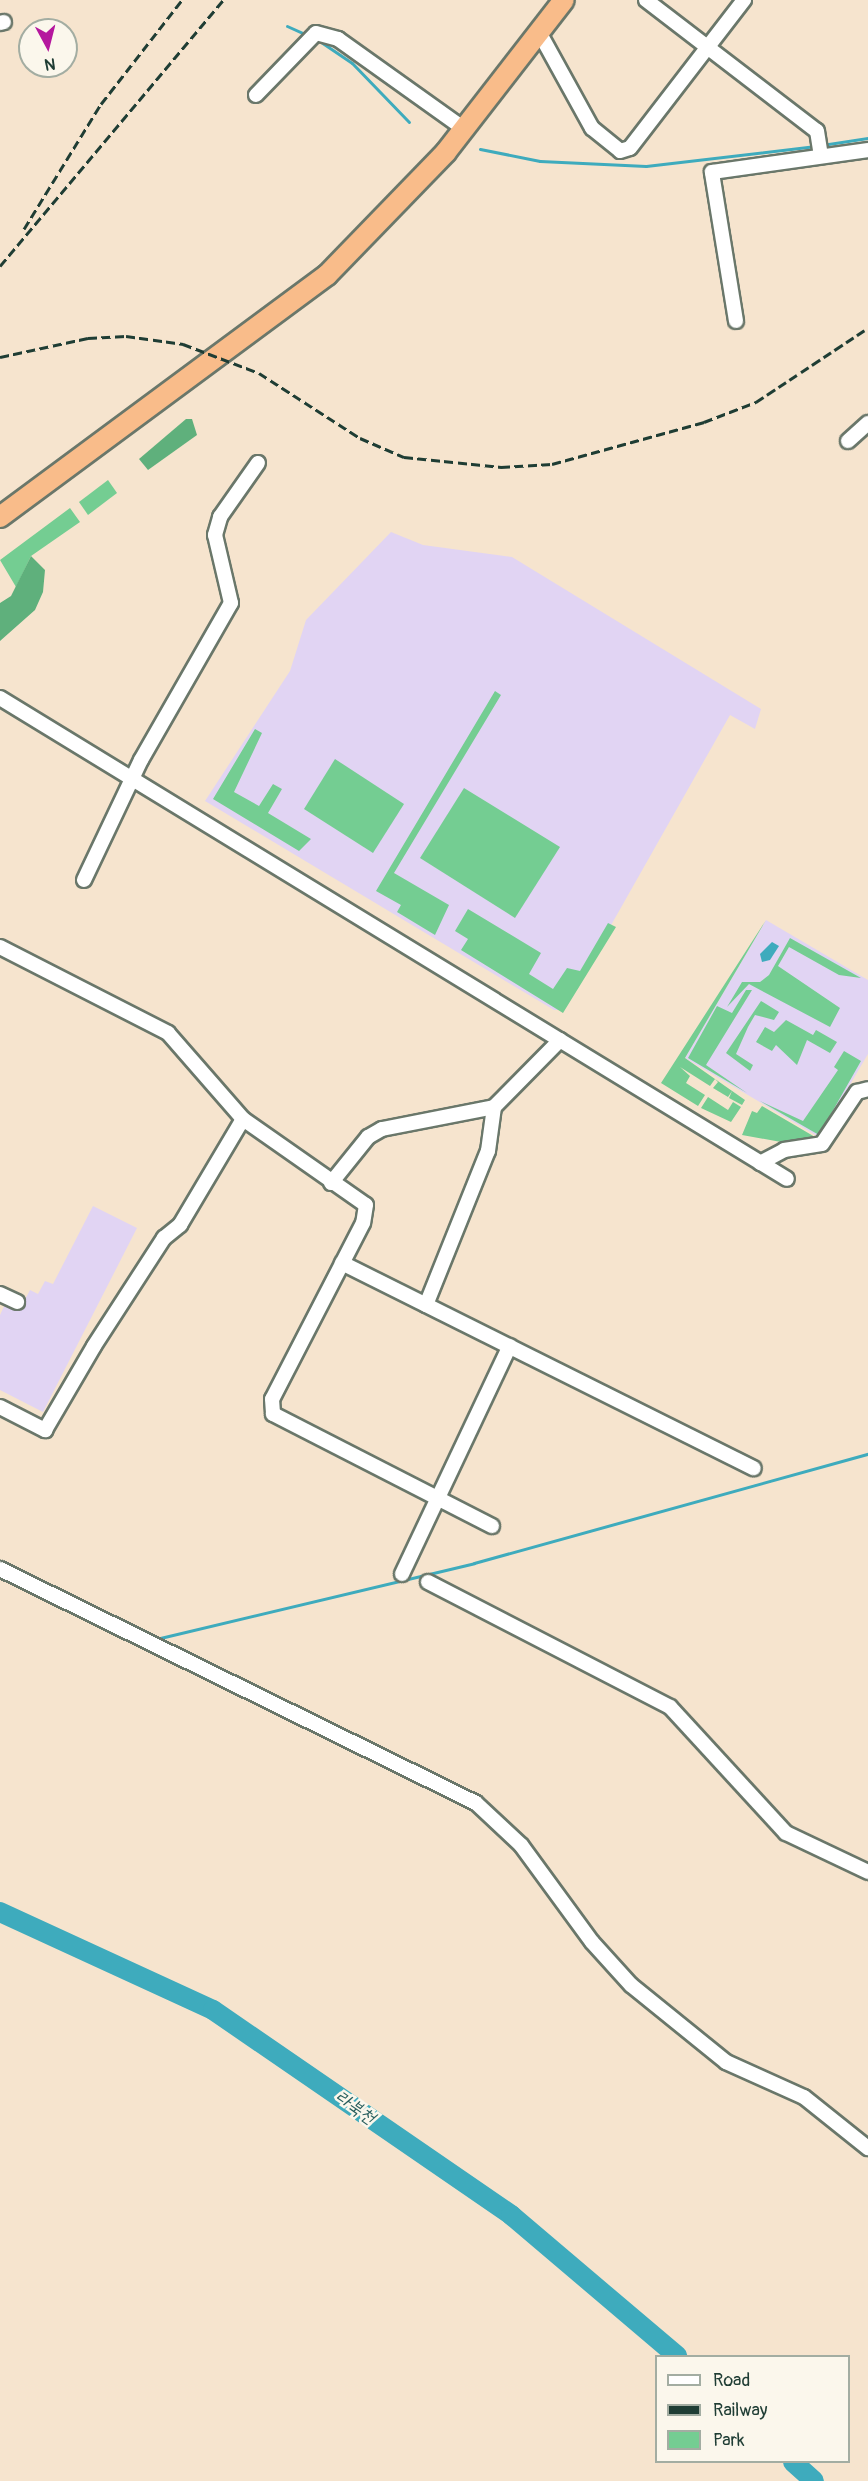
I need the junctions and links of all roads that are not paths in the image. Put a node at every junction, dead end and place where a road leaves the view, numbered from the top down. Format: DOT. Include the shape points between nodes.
graph roads {
  1 [pos="564,0"];
  2 [pos="646,0"];
  3 [pos="744,0"];
  4 [pos="539,33"];
  5 [pos="708,48"];
  6 [pos="256,95"];
  7 [pos="465,129"];
  8 [pos="819,143"];
  9 [pos="868,150"];
  10 [pos="736,321"];
  11 [pos="868,423"];
  12 [pos="848,441"];
  13 [pos="258,463"];
  14 [pos="0,518"];
  15 [pos="0,698"];
  16 [pos="133,777"];
  17 [pos="84,880"];
  18 [pos="0,947"];
  19 [pos="560,1040"];
  20 [pos="868,1089"];
  21 [pos="494,1107"];
  22 [pos="243,1119"];
  23 [pos="760,1163"];
  24 [pos="787,1179"];
  25 [pos="331,1183"];
  26 [pos="342,1263"];
  27 [pos="0,1294"];
  28 [pos="16,1302"];
  29 [pos="426,1305"];
  30 [pos="510,1346"];
  31 [pos="0,1407"];
  32 [pos="754,1468"];
  33 [pos="438,1498"];
  34 [pos="492,1526"];
  35 [pos="0,1569"];
  36 [pos="402,1574"];
  37 [pos="428,1582"];
  38 [pos="868,1872"];
  39 [pos="868,2148"];
  1 -- 4 [label="highway"];
  2 -- 5 [label="street"];
  3 -- 5 [label="street"];
  4 -- 5 [label="street" via="592,128 620,151 630,148"];
  4 -- 7 [label="highway"];
  5 -- 8 [label="street"];
  6 -- 7 [label="street" via="312,37 338,39"];
  7 -- 14 [label="highway" via="327,275"];
  8 -- 9 [label="street"];
  8 -- 10 [label="street" via="712,172"];
  11 -- 12 [label="street"];
  13 -- 16 [label="street" via="220,517 215,536 231,603"];
  15 -- 16 [label="street"];
  16 -- 17 [label="street"];
  16 -- 19 [label="street"];
  18 -- 22 [label="street" via="168,1033"];
  19 -- 21 [label="street"];
  19 -- 23 [label="street"];
  20 -- 23 [label="street" via="853,1097 822,1144 783,1150"];
  21 -- 25 [label="street" via="382,1129 368,1137"];
  21 -- 29 [label="street" via="488,1151"];
  22 -- 25 [label="street"];
  22 -- 31 [label="street" via="180,1225 164,1238 100,1336 45,1430"];
  23 -- 24 [label="street"];
  25 -- 26 [label="street" via="366,1205"];
  26 -- 29 [label="street"];
  26 -- 33 [label="street" via="272,1399 273,1414"];
  27 -- 28 [label="street"];
  29 -- 30 [label="street"];
  30 -- 32 [label="street"];
  30 -- 33 [label="street"];
  33 -- 34 [label="street"];
  33 -- 36 [label="street"];
  35 -- 39 [label="street" via="476,1803 521,1845 592,1942 630,1985 726,2062 804,2097"];
  37 -- 38 [label="street" via="670,1707 786,1833"];
}
